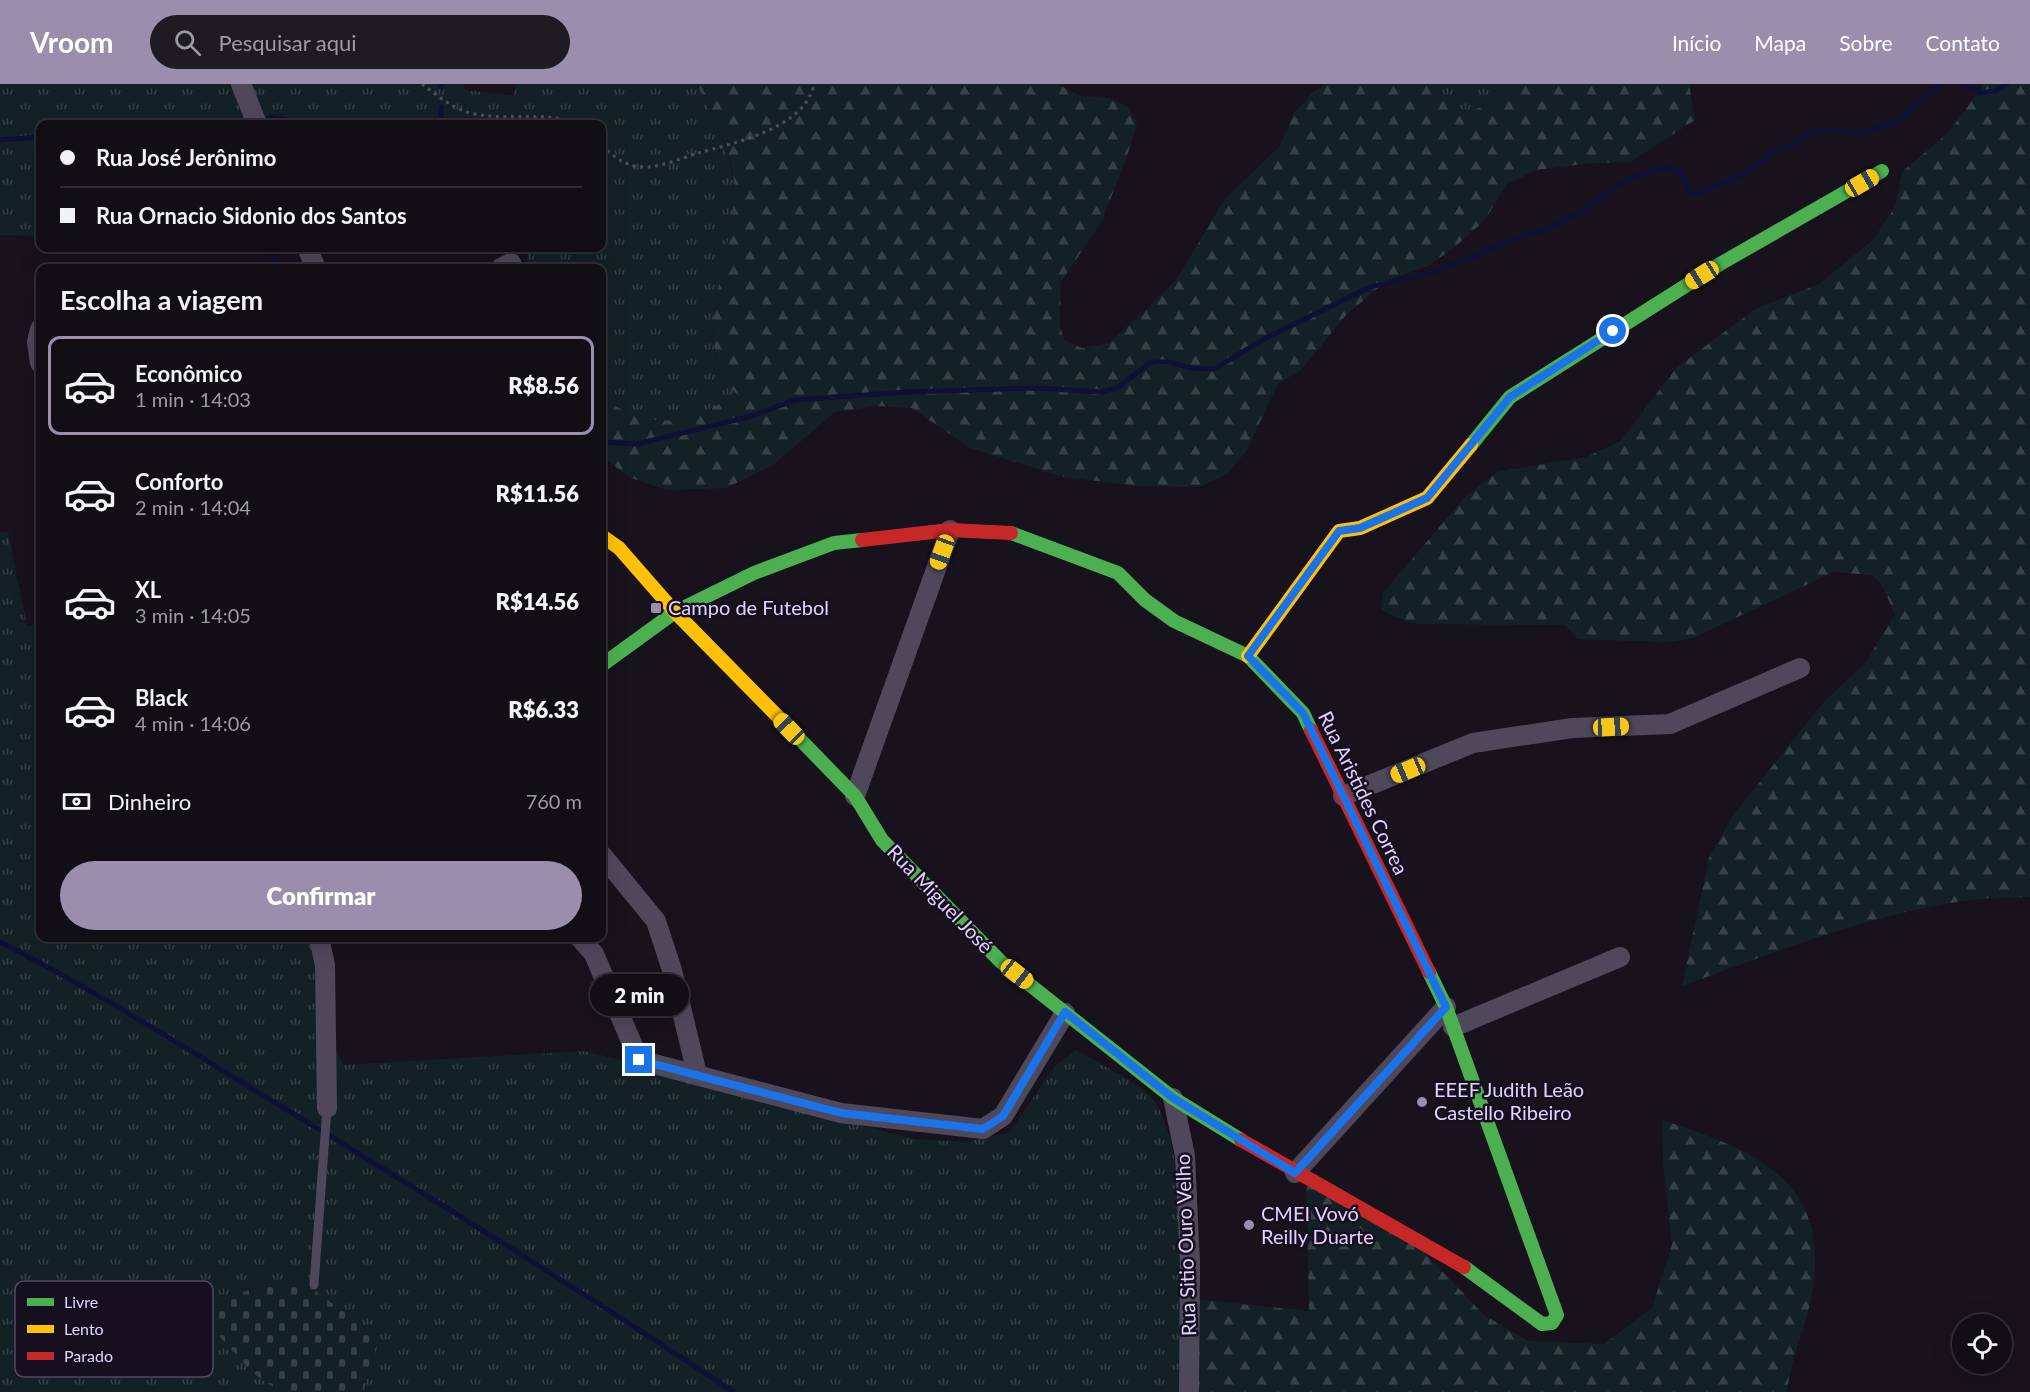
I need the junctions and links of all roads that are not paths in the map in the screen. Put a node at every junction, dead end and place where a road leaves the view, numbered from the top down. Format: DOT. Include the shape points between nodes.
graph roads {
  1 [pos="241,84"];
  2 [pos="255,120"];
  3 [pos="1882,171"];
  4 [pos="950,530"];
  5 [pos="606,539"];
  6 [pos="675,612"];
  7 [pos="1248,656"];
  8 [pos="606,662"];
  9 [pos="1800,668"];
  10 [pos="855,796"];
  11 [pos="1343,796"];
  12 [pos="606,860"];
  13 [pos="320,942"];
  14 [pos="584,942"];
  15 [pos="1620,957"];
  16 [pos="1446,1007"];
  17 [pos="1065,1012"];
  18 [pos="1453,1027"];
  19 [pos="697,1074"];
  20 [pos="1173,1098"];
  21 [pos="327,1107"];
  22 [pos="1295,1173"];
  23 [pos="314,1285"];
  24 [pos="1552,1323"];
  25 [pos="1190,1392"];
  1 -- 2 [label="street"];
  3 -- 7 [label="street" via="1720,264 1510,397 1427,498 1360,528 1339,531"];
  4 -- 6 [label="street, Rua Aristides Correa" via="834,543 754,573"];
  4 -- 7 [label="street, Rua Aristides Correa" via="1006,531 1118,573 1174,621"];
  4 -- 10 [label="street"];
  5 -- 6 [label="street, Rua Miguel José" via="619,548"];
  6 -- 8 [label="street, Rua Aristides Correa"];
  6 -- 10 [label="street, Rua Miguel José"];
  7 -- 11 [label="street, Rua Aristides Correa" via="1303,713"];
  9 -- 11 [label="street" via="1670,724 1572,728 1473,743"];
  10 -- 17 [label="street, Rua Miguel José" via="882,840 1001,962"];
  11 -- 16 [label="street, Rua Aristides Correa"];
  12 -- 19 [label="street" via="656,921"];
  13 -- 21 [label="street" via="325,964"];
  14 -- 19 [label="street" via="594,954 639,1060"];
  15 -- 18 [label="street"];
  16 -- 18 [label="street, Rua Aristides Correa"];
  16 -- 22 [label="street"];
  17 -- 19 [label="street" via="1003,1116 983,1129 841,1113"];
  17 -- 20 [label="street, Rua Miguel José"];
  18 -- 24 [label="street, Rua Aristides Correa" via="1557,1315"];
  20 -- 22 [label="street, Rua Miguel José"];
  20 -- 25 [label="street, Rua Sitio Ouro Velho" via="1185,1156"];
  21 -- 23 [label="lane"];
  22 -- 24 [label="street, Rua Miguel José" via="1448,1256 1542,1324"];
}
